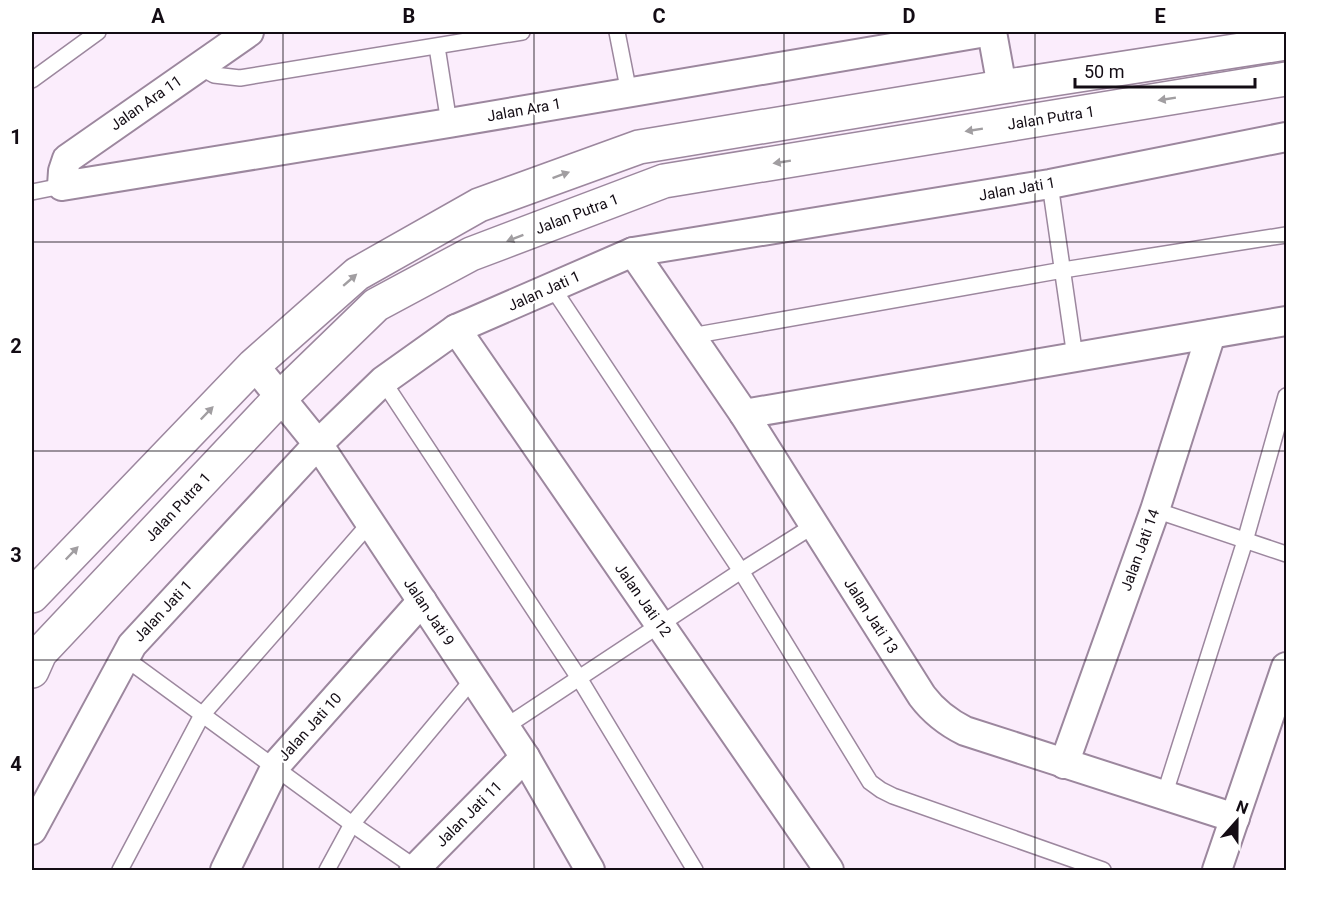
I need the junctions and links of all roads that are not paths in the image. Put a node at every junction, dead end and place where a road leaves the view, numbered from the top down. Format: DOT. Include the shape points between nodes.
graph roads {
  1 [pos="98,32"];
  2 [pos="249,32"];
  3 [pos="522,32"];
  4 [pos="617,32"];
  5 [pos="986,32"];
  6 [pos="992,32"];
  7 [pos="1287,43"];
  8 [pos="437,47"];
  9 [pos="198,66"];
  10 [pos="1287,79"];
  11 [pos="32,80"];
  12 [pos="1002,87"];
  13 [pos="629,93"];
  14 [pos="449,123"];
  15 [pos="1287,137"];
  16 [pos="1050,184"];
  17 [pos="62,186"];
  18 [pos="32,192"];
  19 [pos="1287,235"];
  20 [pos="633,252"];
  21 [pos="1063,270"];
  22 [pos="552,287"];
  23 [pos="1287,321"];
  24 [pos="456,329"];
  25 [pos="1211,334"];
  26 [pos="691,336"];
  27 [pos="1075,357"];
  28 [pos="254,365"];
  29 [pos="383,381"];
  30 [pos="1287,396"];
  31 [pos="281,398"];
  32 [pos="744,414"];
  33 [pos="318,444"];
  34 [pos="1155,510"];
  35 [pos="370,523"];
  36 [pos="813,526"];
  37 [pos="1245,541"];
  38 [pos="1287,554"];
  39 [pos="741,571"];
  40 [pos="32,596"];
  41 [pos="422,602"];
  42 [pos="660,625"];
  43 [pos="124,658"];
  44 [pos="1287,667"];
  45 [pos="32,671"];
  46 [pos="579,678"];
  47 [pos="473,679"];
  48 [pos="202,715"];
  49 [pos="505,727"];
  50 [pos="525,757"];
  51 [pos="1064,764"];
  52 [pos="275,768"];
  53 [pos="1164,796"];
  54 [pos="1235,818"];
  55 [pos="352,824"];
  56 [pos="32,830"];
  57 [pos="415,869"];
  58 [pos="120,870"];
  59 [pos="225,870"];
  60 [pos="327,870"];
  61 [pos="590,870"];
  62 [pos="695,870"];
  63 [pos="830,870"];
  64 [pos="1104,870"];
  65 [pos="1217,870"];
  1 -- 11 [label="lane"];
  2 -- 9 [label="street, Jalan Ara 11"];
  3 -- 8 [label="lane"];
  4 -- 13 [label="lane"];
  5 -- 13 [label="street, Jalan Ara 1"];
  6 -- 12 [label="street"];
  7 -- 12 [label="main road"];
  8 -- 9 [label="lane" via="240,78 214,75"];
  8 -- 14 [label="lane"];
  9 -- 17 [label="street, Jalan Ara 11" via="67,159"];
  10 -- 31 [label="main road, Jalan Putra 1, one-way" via="664,181 471,254 376,305"];
  28 -- 12 [label="main road, one-way" via="357,274 500,198 639,147"];
  13 -- 14 [label="street, Jalan Ara 1"];
  14 -- 17 [label="street, Jalan Ara 1"];
  15 -- 16 [label="street, Jalan Jati 1"];
  16 -- 20 [label="street, Jalan Jati 1"];
  16 -- 21 [label="lane"];
  17 -- 18 [label="lane"];
  19 -- 21 [label="lane"];
  20 -- 22 [label="street, Jalan Jati 1"];
  20 -- 26 [label="street, Jalan Jati 13"];
  21 -- 26 [label="lane"];
  21 -- 27 [label="lane"];
  22 -- 24 [label="street, Jalan Jati 1"];
  22 -- 39 [label="lane"];
  23 -- 25 [label="street"];
  24 -- 29 [label="street, Jalan Jati 1"];
  24 -- 42 [label="street, Jalan Jati 12"];
  25 -- 27 [label="street"];
  25 -- 34 [label="street, Jalan Jati 14"];
  26 -- 32 [label="street, Jalan Jati 13"];
  27 -- 32 [label="street"];
  28 -- 31 [label="street, Jalan Jati 9"];
  40 -- 28 [label="main road, one-way"];
  29 -- 33 [label="street, Jalan Jati 1"];
  29 -- 46 [label="lane"];
  30 -- 37 [label="lane"];
  31 -- 33 [label="street, Jalan Jati 9"];
  31 -- 45 [label="main road, Jalan Putra 1" via="40,653"];
  32 -- 36 [label="street, Jalan Jati 13"];
  33 -- 35 [label="street, Jalan Jati 9"];
  33 -- 43 [label="street, Jalan Jati 1"];
  34 -- 37 [label="lane"];
  34 -- 51 [label="street, Jalan Jati 14"];
  35 -- 41 [label="street, Jalan Jati 9"];
  35 -- 48 [label="lane"];
  36 -- 39 [label="lane"];
  36 -- 51 [label="street, Jalan Jati 13" via="933,711 965,731"];
  37 -- 38 [label="lane"];
  37 -- 53 [label="lane"];
  39 -- 42 [label="lane"];
  39 -- 64 [label="lane" via="870,782 893,796"];
  41 -- 47 [label="street, Jalan Jati 9"];
  41 -- 52 [label="street, Jalan Jati 10"];
  42 -- 46 [label="lane"];
  42 -- 63 [label="street, Jalan Jati 12"];
  43 -- 48 [label="lane"];
  43 -- 56 [label="street, Jalan Jati 1"];
  44 -- 54 [label="street"];
  46 -- 49 [label="lane"];
  46 -- 62 [label="lane"];
  47 -- 49 [label="street, Jalan Jati 9"];
  47 -- 55 [label="lane"];
  48 -- 52 [label="lane"];
  48 -- 58 [label="lane"];
  49 -- 50 [label="street, Jalan Jati 9"];
  50 -- 57 [label="street, Jalan Jati 11"];
  50 -- 61 [label="street, Jalan Jati 9"];
  51 -- 53 [label="street, Jalan Jati 13"];
  52 -- 55 [label="lane"];
  52 -- 59 [label="street, Jalan Jati 10"];
  53 -- 54 [label="street, Jalan Jati 13"];
  54 -- 65 [label="street"];
  55 -- 57 [label="lane"];
  55 -- 60 [label="lane"];
}
